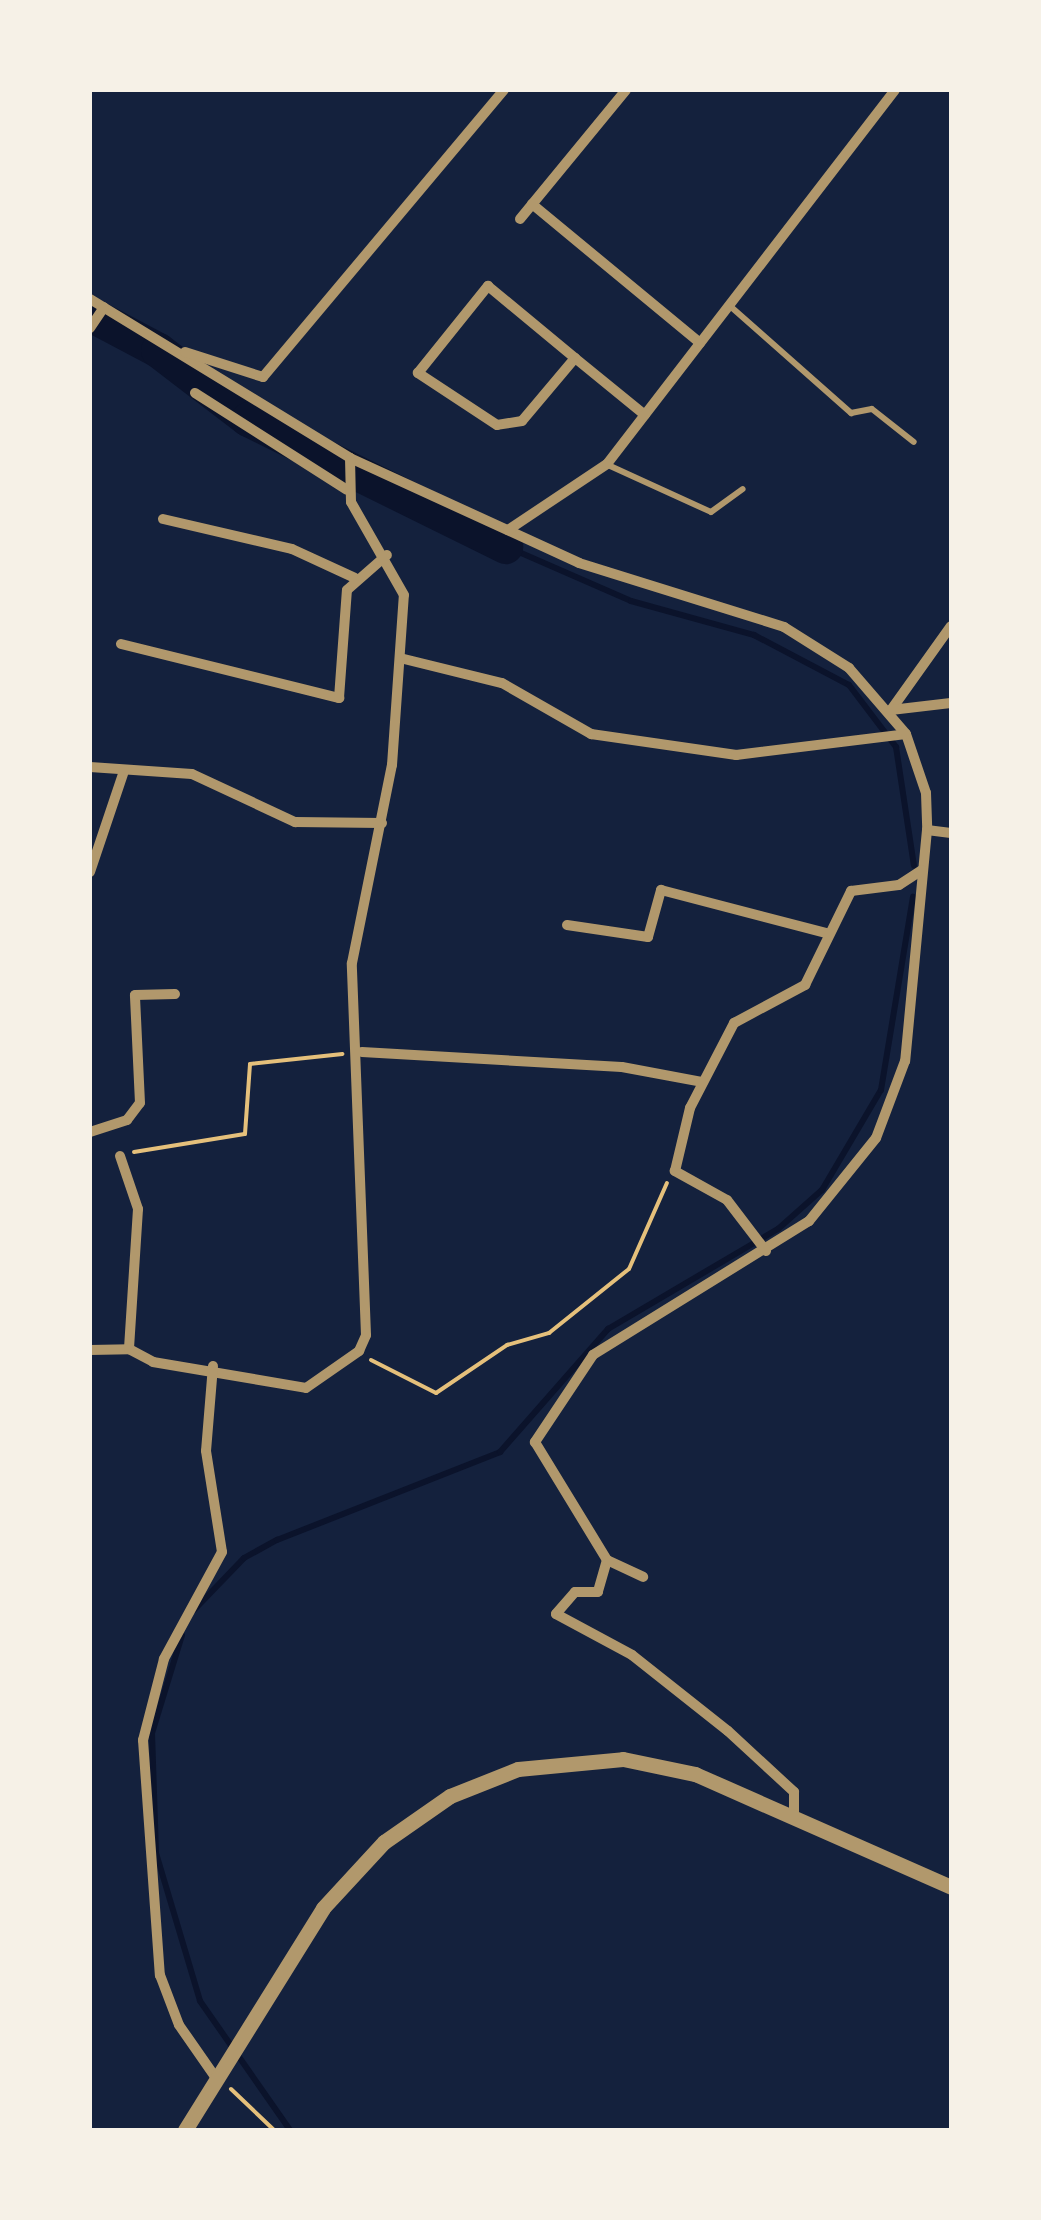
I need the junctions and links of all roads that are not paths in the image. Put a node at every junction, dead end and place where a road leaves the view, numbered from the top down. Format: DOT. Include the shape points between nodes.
graph roads {
  1 [pos="504,90"];
  2 [pos="626,90"];
  3 [pos="894,90"];
  4 [pos="532,204"];
  5 [pos="520,219"];
  6 [pos="90,299"];
  7 [pos="729,305"];
  8 [pos="101,311"];
  9 [pos="90,328"];
  10 [pos="700,343"];
  11 [pos="184,352"];
  12 [pos="575,358"];
  13 [pos="196,393"];
  14 [pos="645,415"];
  15 [pos="914,442"];
  16 [pos="349,462"];
  17 [pos="607,464"];
  18 [pos="347,487"];
  19 [pos="743,489"];
  20 [pos="163,519"];
  21 [pos="508,530"];
  22 [pos="387,555"];
  23 [pos="355,578"];
  24 [pos="951,626"];
  25 [pos="121,644"];
  26 [pos="400,658"];
  27 [pos="951,703"];
  28 [pos="890,710"];
  29 [pos="903,736"];
  30 [pos="90,767"];
  31 [pos="124,770"];
  32 [pos="382,823"];
  33 [pos="927,830"];
  34 [pos="951,833"];
  35 [pos="923,869"];
  36 [pos="90,872"];
  37 [pos="566,925"];
  38 [pos="826,933"];
  39 [pos="175,994"];
  40 [pos="362,1052"];
  41 [pos="702,1082"];
  42 [pos="90,1132"];
  43 [pos="120,1156"];
  44 [pos="766,1250"];
  45 [pos="129,1349"];
  46 [pos="90,1350"];
  47 [pos="213,1366"];
  48 [pos="608,1560"];
  49 [pos="643,1577"];
  50 [pos="794,1817"];
  51 [pos="951,1886"];
  52 [pos="218,2081"];
  53 [pos="185,2130"];
  1 -- 11 [label="street" via="263,377"];
  2 -- 4 [label="street"];
  3 -- 7 [label="street"];
  4 -- 5 [label="street"];
  4 -- 10 [label="street"];
  6 -- 8 [label="street"];
  7 -- 10 [label="street"];
  7 -- 15 [label="lane" via="851,413 872,410"];
  8 -- 9 [label="street"];
  8 -- 11 [label="street"];
  10 -- 14 [label="street"];
  11 -- 16 [label="street"];
  12 -- 12 [label="street" via="488,286 418,374 496,424 522,421"];
  12 -- 14 [label="street"];
  13 -- 18 [label="street"];
  14 -- 17 [label="street"];
  16 -- 18 [label="street"];
  16 -- 21 [label="street"];
  17 -- 19 [label="lane" via="711,512"];
  17 -- 21 [label="street"];
  18 -- 22 [label="street"];
  20 -- 23 [label="street" via="292,548"];
  21 -- 28 [label="street" via="579,563 784,627 849,668"];
  22 -- 23 [label="street"];
  22 -- 26 [label="street" via="404,596"];
  23 -- 25 [label="street" via="340,635 340,698"];
  24 -- 28 [label="street"];
  26 -- 29 [label="street" via="502,683 591,734 736,755"];
  26 -- 32 [label="street"];
  27 -- 28 [label="street"];
  28 -- 29 [label="street"];
  29 -- 33 [label="street" via="926,794"];
  30 -- 31 [label="street"];
  31 -- 32 [label="street" via="192,774 295,822"];
  31 -- 36 [label="street"];
  32 -- 40 [label="street" via="352,963"];
  33 -- 34 [label="street"];
  33 -- 35 [label="street"];
  35 -- 38 [label="street" via="899,885 850,892"];
  35 -- 44 [label="street" via="912,1013 893,1102 854,1175"];
  37 -- 38 [label="street" via="648,937 661,890"];
  38 -- 41 [label="street" via="804,985 734,1023"];
  39 -- 42 [label="street" via="136,995 140,1103 128,1120"];
  40 -- 41 [label="street" via="622,1068"];
  40 -- 47 [label="street" via="368,1305 359,1350 316,1387"];
  41 -- 44 [label="street" via="674,1171 727,1200"];
  43 -- 45 [label="street" via="138,1209"];
  44 -- 48 [label="street" via="593,1355 535,1442"];
  45 -- 46 [label="street"];
  45 -- 47 [label="street" via="153,1362"];
  47 -- 52 [label="street" via="206,1450 222,1552 164,1659 143,1740 160,1975 179,2025"];
  48 -- 49 [label="street"];
  48 -- 50 [label="street" via="598,1592 575,1592 556,1614 632,1655 728,1731 794,1792"];
  50 -- 51 [label="street"];
  50 -- 52 [label="street" via="696,1774 623,1759 518,1769 450,1796 384,1842 323,1908"];
  52 -- 53 [label="street"];
}
